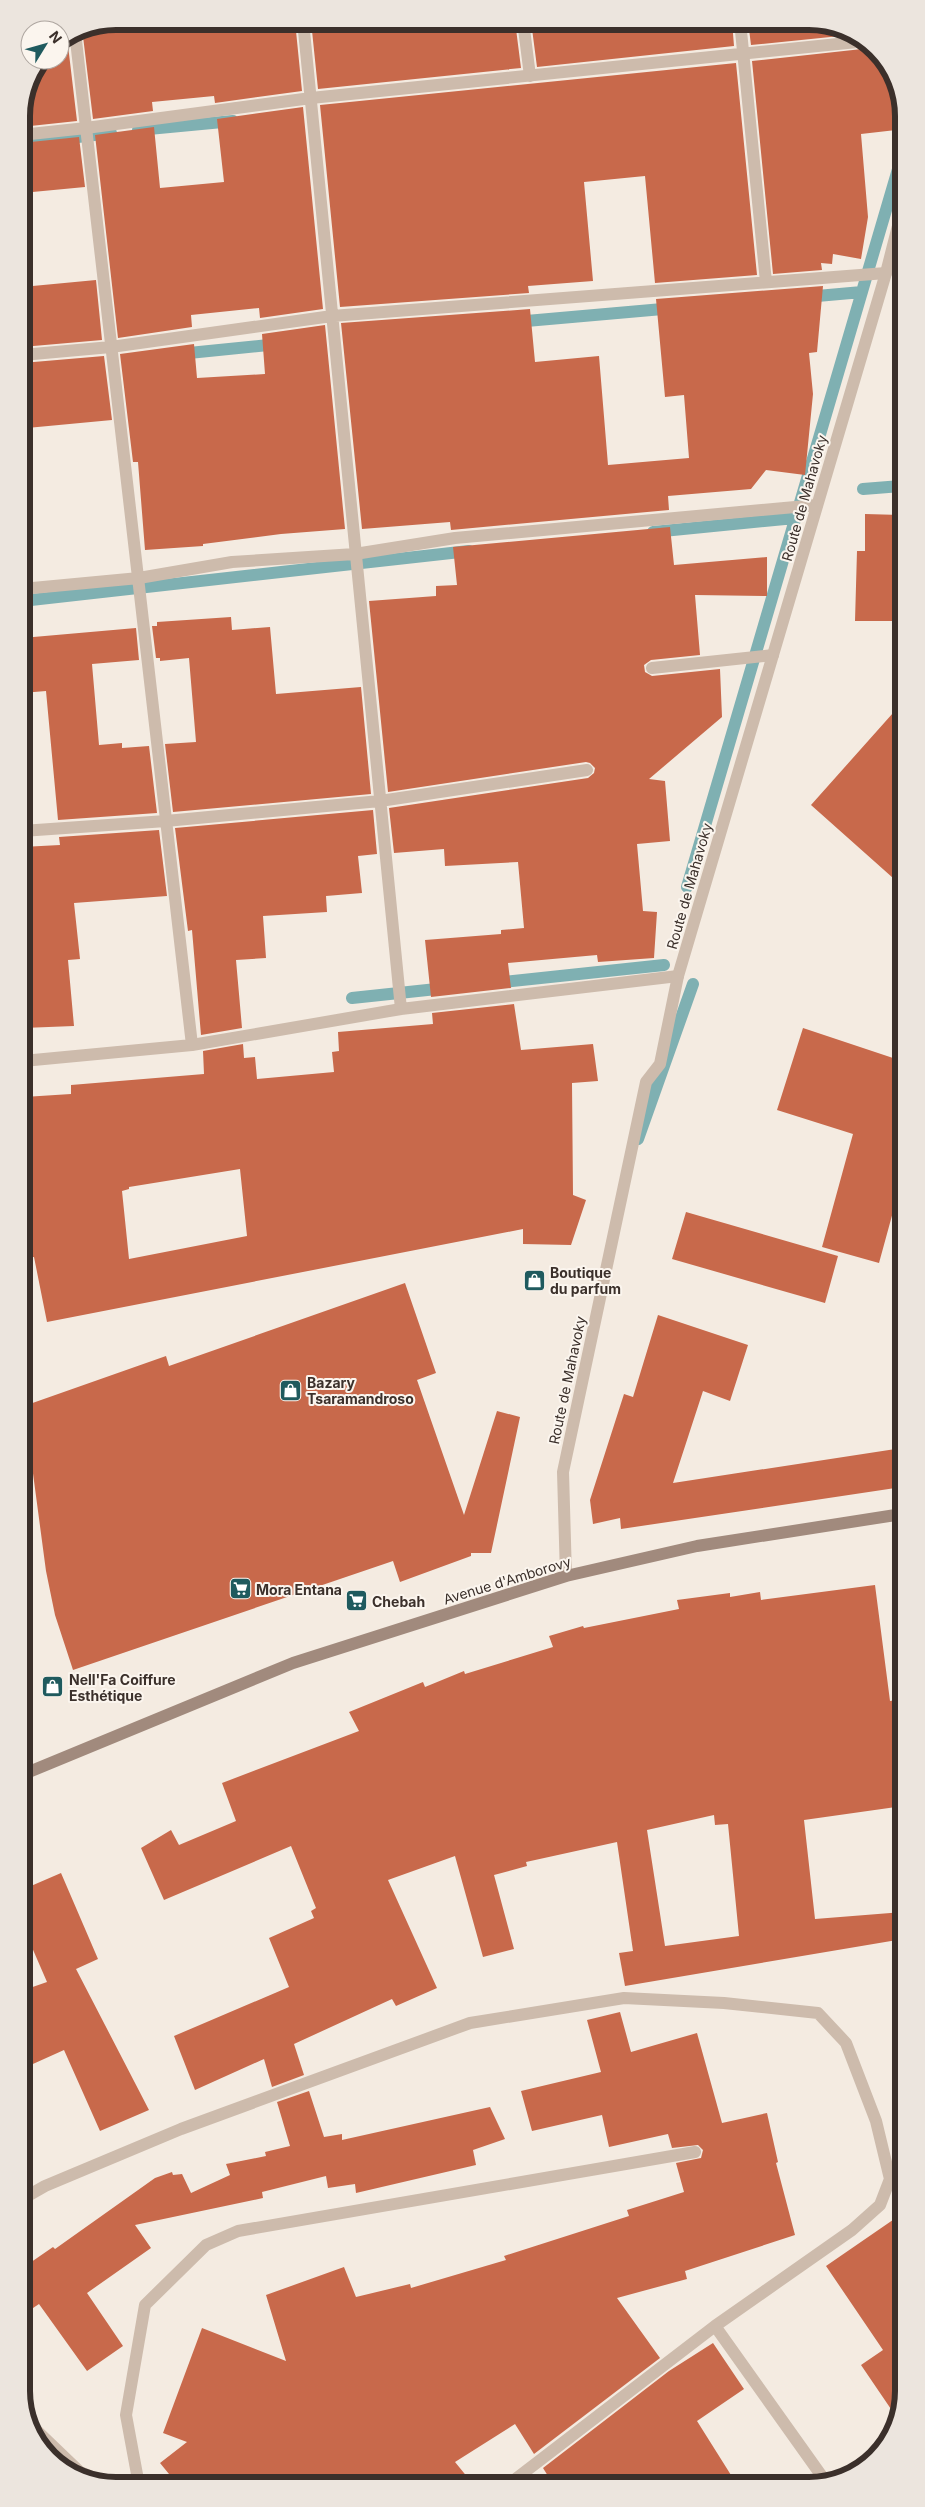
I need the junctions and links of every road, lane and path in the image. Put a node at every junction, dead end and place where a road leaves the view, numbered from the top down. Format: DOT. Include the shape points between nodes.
graph roads {
  1 [pos="304,30"];
  2 [pos="524,30"];
  3 [pos="741,30"];
  4 [pos="76,41"];
  5 [pos="853,42"];
  6 [pos="743,54"];
  7 [pos="530,76"];
  8 [pos="310,98"];
  9 [pos="86,128"];
  10 [pos="30,134"];
  11 [pos="895,238"];
  12 [pos="886,273"];
  13 [pos="766,282"];
  14 [pos="332,316"];
  15 [pos="111,347"];
  16 [pos="30,354"];
  17 [pos="817,505"];
  18 [pos="355,554"];
  19 [pos="138,578"];
  20 [pos="30,589"];
  21 [pos="773,655"];
  22 [pos="652,668"];
  23 [pos="587,770"];
  24 [pos="380,801"];
  25 [pos="166,821"];
  26 [pos="30,830"];
  27 [pos="678,976"];
  28 [pos="401,1009"];
  29 [pos="192,1045"];
  30 [pos="30,1060"];
  31 [pos="895,1515"];
  32 [pos="566,1576"];
  33 [pos="30,1772"];
  34 [pos="695,2152"];
  35 [pos="30,2195"];
  36 [pos="715,2326"];
  37 [pos="44,2438"];
  38 [pos="72,2464"];
  39 [pos="822,2476"];
  40 [pos="138,2477"];
  41 [pos="520,2477"];
  1 -- 8 [label="street"];
  2 -- 7 [label="street"];
  3 -- 6 [label="street"];
  4 -- 9 [label="street"];
  5 -- 6 [label="street"];
  6 -- 7 [label="street"];
  6 -- 13 [label="street"];
  7 -- 8 [label="street"];
  8 -- 9 [label="street"];
  8 -- 14 [label="street"];
  9 -- 10 [label="street"];
  9 -- 15 [label="street"];
  11 -- 12 [label="street, Route de Mahavoky"];
  12 -- 13 [label="street"];
  12 -- 17 [label="street, Route de Mahavoky"];
  13 -- 14 [label="street"];
  14 -- 15 [label="street"];
  14 -- 18 [label="street"];
  15 -- 16 [label="street"];
  15 -- 19 [label="street"];
  17 -- 18 [label="street" via="455,538"];
  17 -- 21 [label="street, Route de Mahavoky"];
  18 -- 19 [label="street" via="232,562"];
  18 -- 24 [label="street"];
  19 -- 20 [label="street"];
  19 -- 25 [label="street"];
  21 -- 22 [label="street"];
  21 -- 27 [label="street, Route de Mahavoky"];
  23 -- 24 [label="street"];
  24 -- 25 [label="street"];
  24 -- 28 [label="street"];
  25 -- 26 [label="street"];
  25 -- 29 [label="street"];
  27 -- 28 [label="street"];
  27 -- 32 [label="street, Route de Mahavoky" via="660,1064 646,1082 563,1472"];
  28 -- 29 [label="street"];
  29 -- 30 [label="street"];
  31 -- 32 [label="main road, Avenue d'Amborovy" via="697,1546"];
  32 -- 33 [label="main road, Avenue d'Amborovy" via="293,1663"];
  34 -- 40 [label="street" via="238,2231 206,2245 145,2305 126,2415"];
  35 -- 36 [label="street" via="181,2129 470,2023 624,1998 724,2003 818,2013 846,2043 876,2121 890,2180 880,2205 852,2230"];
  36 -- 39 [label="street"];
  36 -- 41 [label="street"];
  37 -- 38 [label="street"];
}
